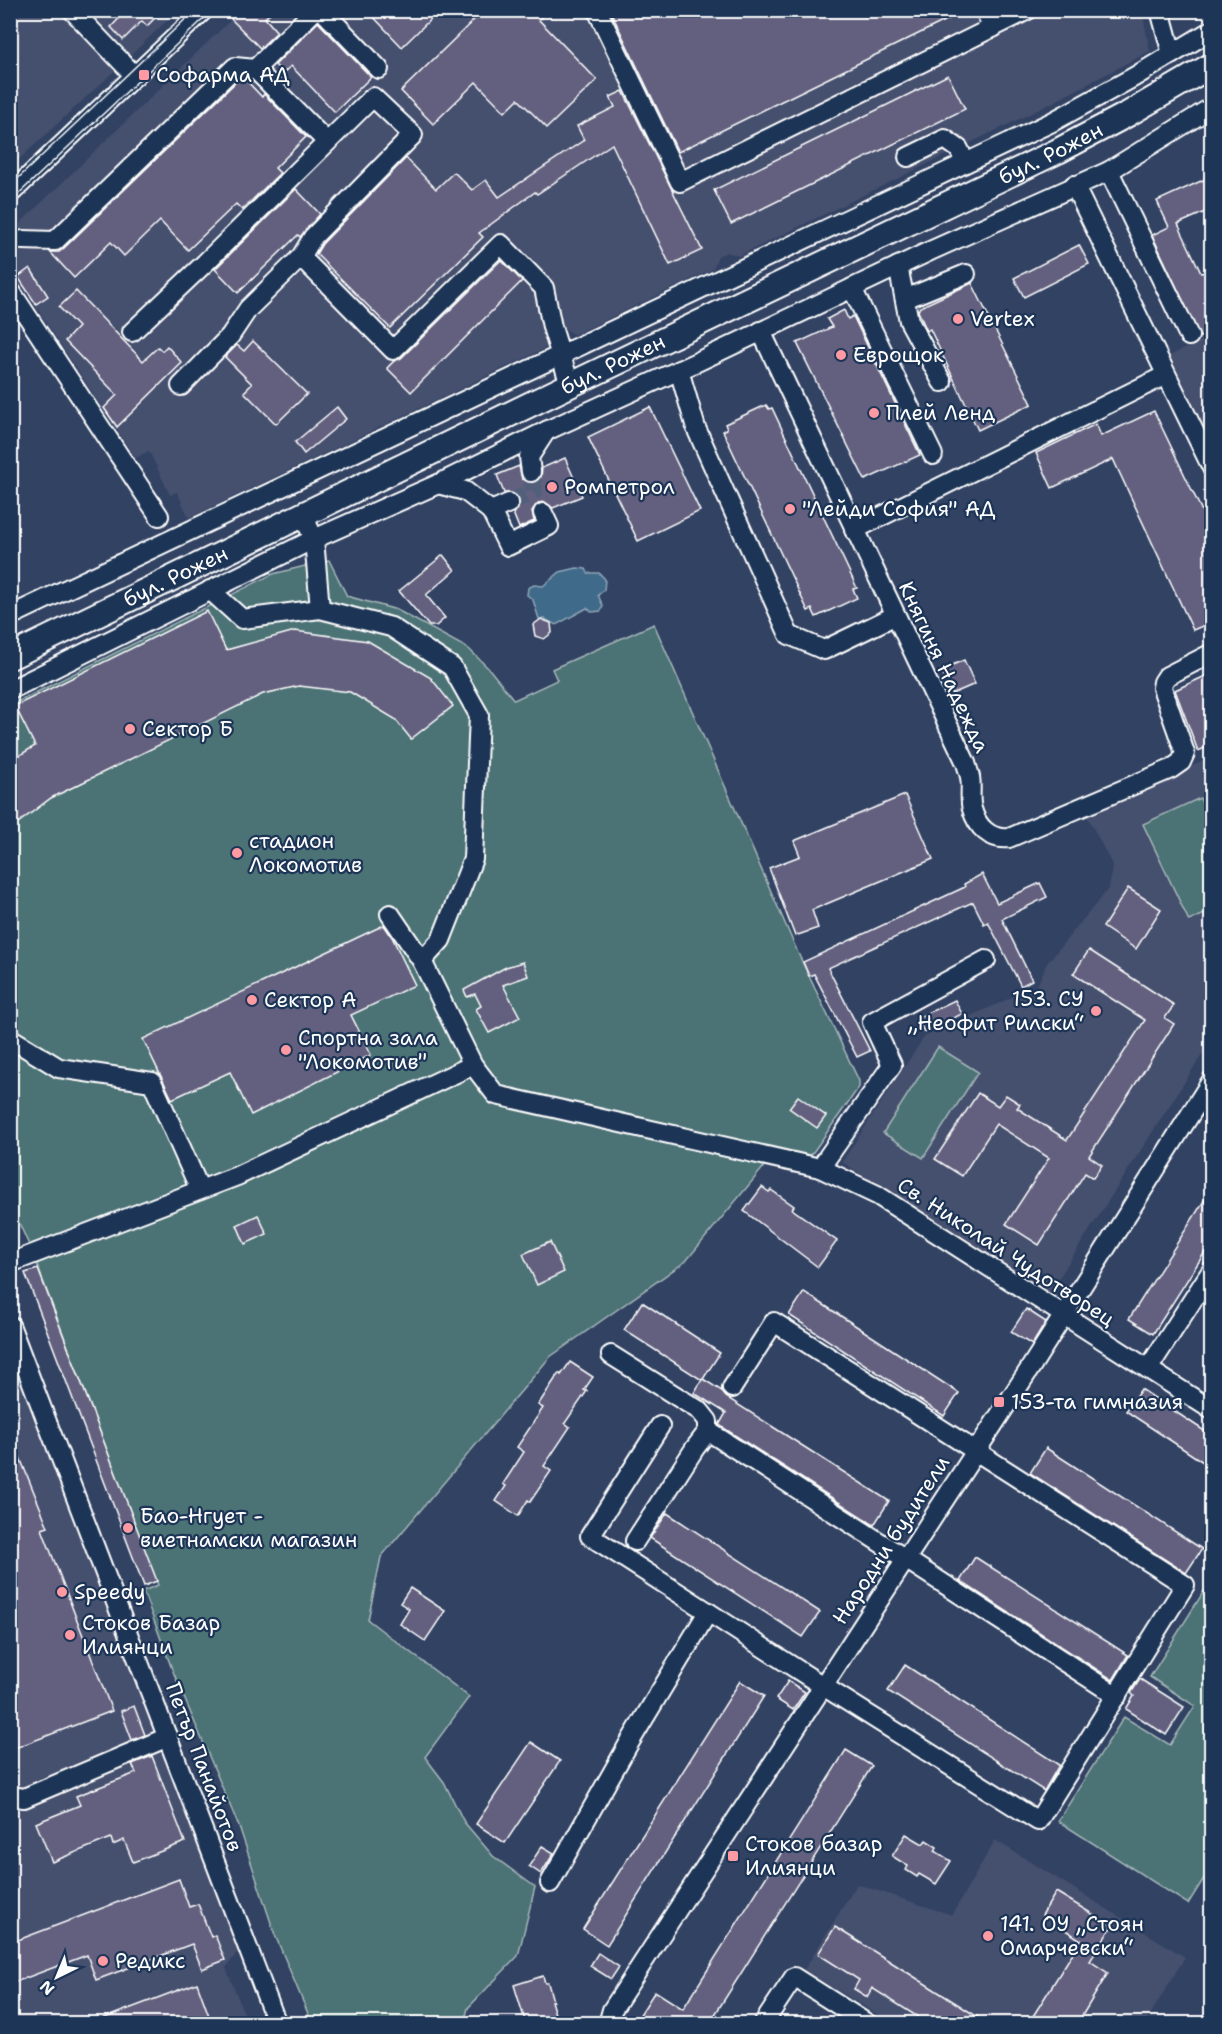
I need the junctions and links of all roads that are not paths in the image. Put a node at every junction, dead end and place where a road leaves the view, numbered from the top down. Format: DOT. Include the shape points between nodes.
graph roads {
  1 [pos="72,10"];
  2 [pos="204,10"];
  3 [pos="315,10"];
  4 [pos="322,10"];
  5 [pos="597,10"];
  6 [pos="985,10"];
  7 [pos="1028,10"];
  8 [pos="1160,10"];
  9 [pos="993,28"];
  10 [pos="1212,30"];
  11 [pos="1172,54"];
  12 [pos="1212,65"];
  13 [pos="255,69"];
  14 [pos="379,69"];
  15 [pos="135,76"];
  16 [pos="1134,77"];
  17 [pos="1212,108"];
  18 [pos="1128,114"];
  19 [pos="327,142"];
  20 [pos="908,158"];
  21 [pos="965,162"];
  22 [pos="1109,171"];
  23 [pos="1074,185"];
  24 [pos="10,194"];
  25 [pos="23,240"];
  26 [pos="301,256"];
  27 [pos="898,266"];
  28 [pos="966,274"];
  29 [pos="852,288"];
  30 [pos="10,290"];
  31 [pos="905,299"];
  32 [pos="761,331"];
  33 [pos="132,332"];
  34 [pos="1189,336"];
  35 [pos="562,353"];
  36 [pos="679,370"];
  37 [pos="1166,375"];
  38 [pos="942,382"];
  39 [pos="570,385"];
  40 [pos="181,386"];
  41 [pos="546,431"];
  42 [pos="933,455"];
  43 [pos="1212,468"];
  44 [pos="531,472"];
  45 [pos="438,484"];
  46 [pos="508,502"];
  47 [pos="491,511"];
  48 [pos="543,513"];
  49 [pos="303,515"];
  50 [pos="159,516"];
  51 [pos="854,530"];
  52 [pos="314,539"];
  53 [pos="210,590"];
  54 [pos="320,609"];
  55 [pos="10,616"];
  56 [pos="894,616"];
  57 [pos="1212,653"];
  58 [pos="10,657"];
  59 [pos="10,690"];
  60 [pos="390,914"];
  61 [pos="986,960"];
  62 [pos="422,961"];
  63 [pos="10,1038"];
  64 [pos="473,1065"];
  65 [pos="1212,1080"];
  66 [pos="820,1168"];
  67 [pos="200,1190"];
  68 [pos="10,1263"];
  69 [pos="1212,1270"];
  70 [pos="1064,1316"];
  71 [pos="10,1324"];
  72 [pos="611,1354"];
  73 [pos="1148,1369"];
  74 [pos="732,1388"];
  75 [pos="1212,1410"];
  76 [pos="660,1426"];
  77 [pos="708,1431"];
  78 [pos="976,1452"];
  79 [pos="635,1541"];
  80 [pos="906,1559"];
  81 [pos="708,1612"];
  82 [pos="823,1686"];
  83 [pos="1117,1696"];
  84 [pos="168,1737"];
  85 [pos="10,1796"];
  86 [pos="550,1883"];
  87 [pos="278,2024"];
  88 [pos="608,2024"];
  89 [pos="763,2024"];
  90 [pos="868,2024"];
  1 -- 15 [label="street"];
  2 -- 15 [label="street"];
  3 -- 13 [label="street"];
  4 -- 14 [label="street"];
  5 -- 9 [label="street" via="680,182"];
  6 -- 9 [label="street"];
  7 -- 9 [label="street"];
  8 -- 11 [label="street"];
  10 -- 11 [label="street, бул. Рожен"];
  11 -- 16 [label="street, бул. Рожен"];
  12 -- 18 [label="main road, бул. Рожен"];
  13 -- 19 [label="street"];
  13 -- 25 [label="street" via="235,67 55,241"];
  15 -- 24 [label="street"];
  16 -- 18 [label="street"];
  16 -- 21 [label="street, бул. Рожен" via="1052,122"];
  17 -- 22 [label="street, бул. Рожен"];
  18 -- 39 [label="main road, бул. Рожен" via="1058,152"];
  19 -- 26 [label="street" via="374,96 413,135 313,237"];
  19 -- 33 [label="street"];
  20 -- 21 [label="street" via="945,139 959,149"];
  21 -- 35 [label="street, бул. Рожен"];
  22 -- 23 [label="street, бул. Рожен"];
  22 -- 34 [label="street"];
  23 -- 27 [label="street, бул. Рожен"];
  23 -- 37 [label="street"];
  26 -- 35 [label="street" via="393,350 501,244 544,288"];
  26 -- 40 [label="street"];
  27 -- 29 [label="street, бул. Рожен"];
  27 -- 31 [label="street"];
  28 -- 31 [label="street"];
  29 -- 32 [label="street, бул. Рожен"];
  29 -- 42 [label="street"];
  30 -- 50 [label="street"];
  31 -- 38 [label="street" via="909,321"];
  32 -- 36 [label="street, бул. Рожен"];
  32 -- 51 [label="street, Княгиня Надежда"];
  35 -- 39 [label="street"];
  35 -- 55 [label="street, бул. Рожен"];
  36 -- 41 [label="street, бул. Рожен"];
  36 -- 56 [label="street" via="696,428 789,635 824,650"];
  37 -- 43 [label="street"];
  37 -- 51 [label="street"];
  39 -- 49 [label="main road, бул. Рожен"];
  41 -- 44 [label="street" via="529,457"];
  41 -- 45 [label="street, бул. Рожен"];
  45 -- 47 [label="street" via="465,491"];
  45 -- 52 [label="street, бул. Рожен"];
  46 -- 47 [label="street"];
  47 -- 48 [label="street" via="508,546 549,526"];
  49 -- 52 [label="street"];
  49 -- 58 [label="main road, бул. Рожен"];
  51 -- 56 [label="street, Княгиня Надежда"];
  52 -- 53 [label="street, бул. Рожен"];
  52 -- 54 [label="street"];
  53 -- 54 [label="street" via="242,619"];
  53 -- 59 [label="street, бул. Рожен"];
  54 -- 62 [label="street" via="391,627 452,668 480,715 473,859 441,940"];
  56 -- 57 [label="street, Княгиня Надежда" via="966,763 972,809 989,836 1000,839 1181,762 1185,753 1163,682 1167,676"];
  60 -- 62 [label="street, Св. Николай Чудотворец"];
  61 -- 66 [label="street" via="872,1022 892,1065"];
  62 -- 64 [label="street, Св. Николай Чудотворец"];
  63 -- 67 [label="street" via="59,1068 152,1082"];
  64 -- 66 [label="street, Св. Николай Чудотворец" via="496,1095"];
  64 -- 67 [label="street"];
  65 -- 70 [label="street, Народни будители"];
  66 -- 70 [label="street, Св. Николай Чудотворец" via="877,1195"];
  67 -- 68 [label="street"];
  69 -- 73 [label="street"];
  70 -- 73 [label="street, Св. Николай Чудотворец"];
  70 -- 78 [label="street, Народни будители"];
  71 -- 84 [label="street, Петър Панайотов"];
  72 -- 77 [label="street" via="700,1411 708,1421"];
  73 -- 75 [label="street, Св. Николай Чудотворец"];
  74 -- 78 [label="street" via="774,1322"];
  76 -- 81 [label="street" via="590,1536"];
  77 -- 79 [label="street"];
  77 -- 80 [label="street"];
  78 -- 80 [label="street, Народни будители"];
  78 -- 83 [label="street" via="1185,1585"];
  80 -- 82 [label="street, Народни будители"];
  80 -- 83 [label="street"];
  81 -- 82 [label="street"];
  81 -- 86 [label="street"];
  82 -- 83 [label="street" via="1038,1821"];
  82 -- 88 [label="street, Народни будители" via="612,2010"];
  84 -- 85 [label="street" via="24,1798"];
  84 -- 87 [label="street, Петър Панайотов"];
  89 -- 90 [label="street" via="794,1977"];
}
